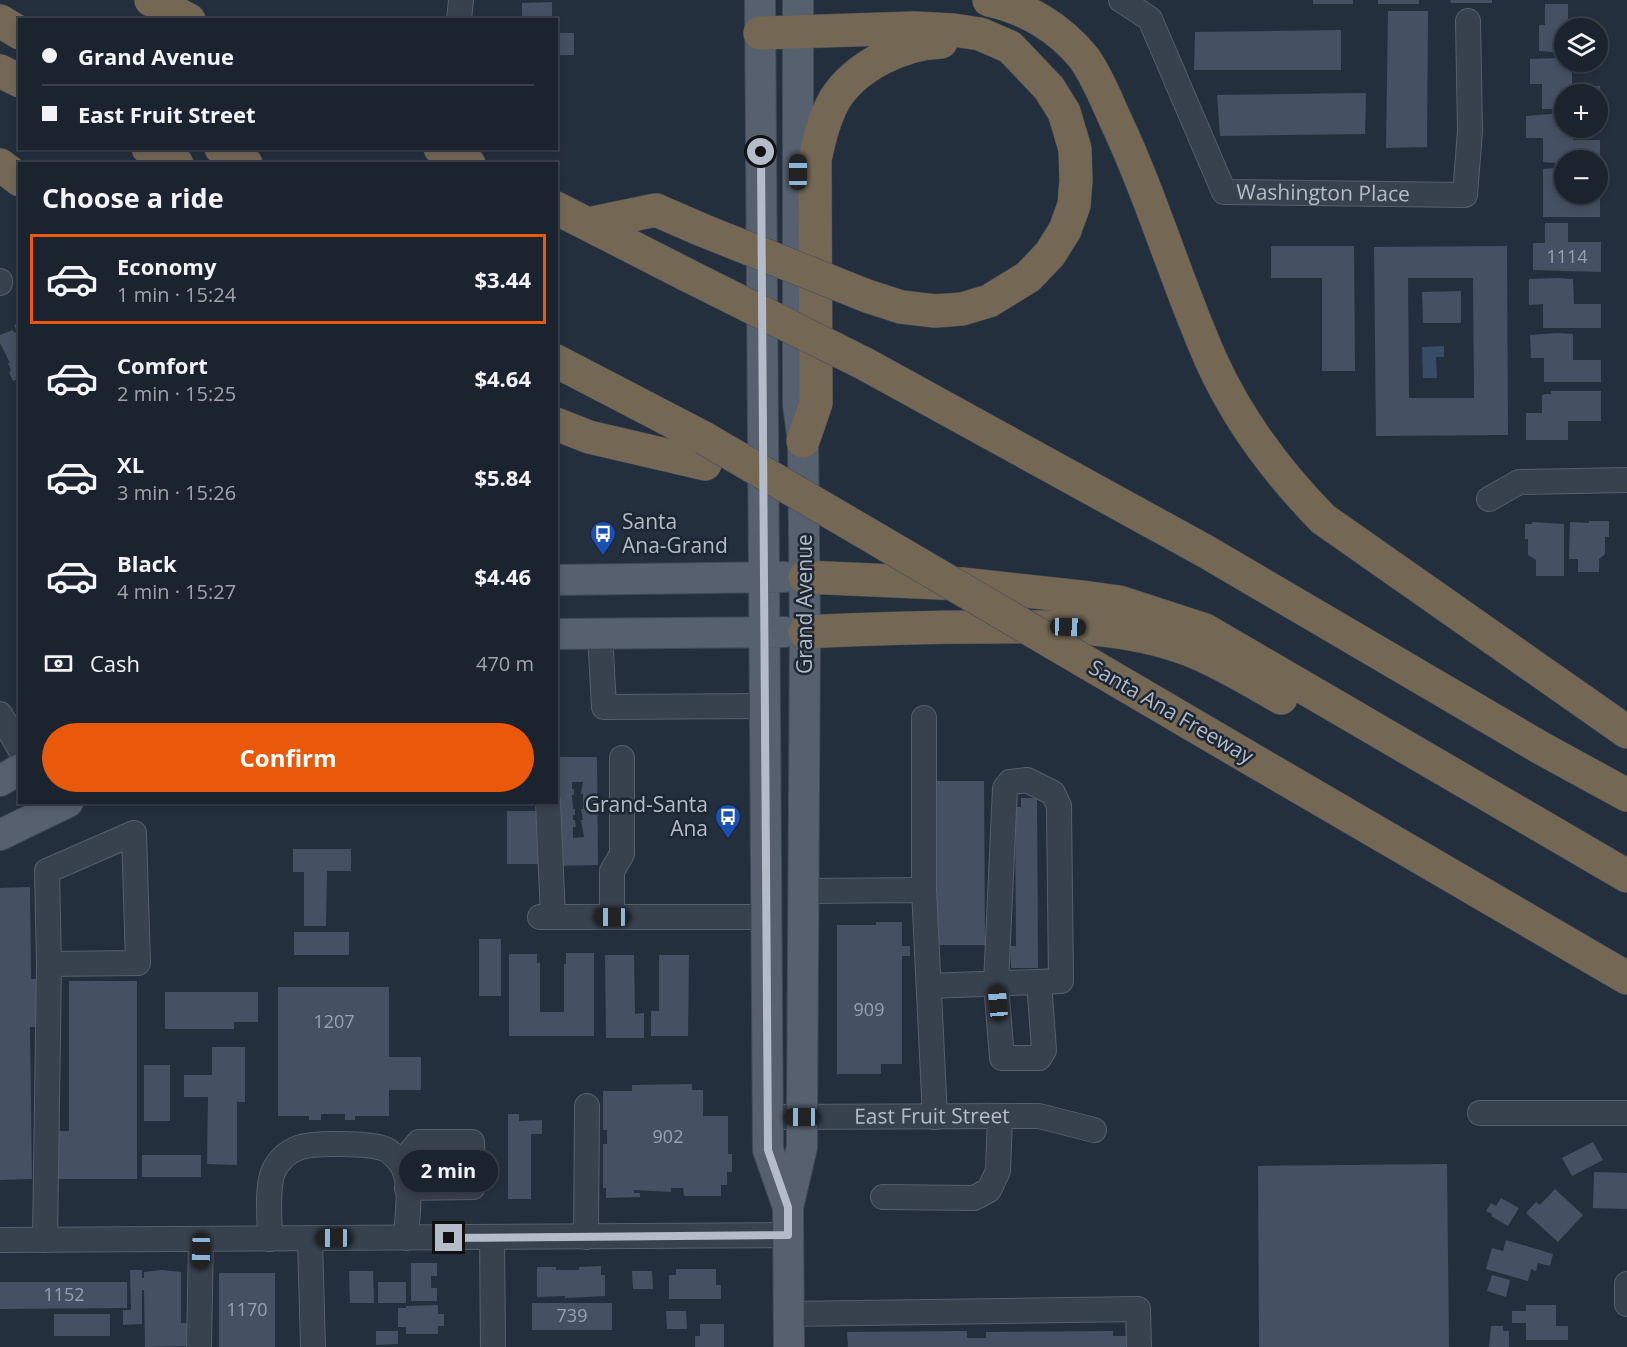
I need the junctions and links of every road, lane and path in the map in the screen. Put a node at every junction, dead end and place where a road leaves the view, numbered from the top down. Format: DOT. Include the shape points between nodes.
graph roads {
  1 [pos="151,0"];
  2 [pos="461,0"];
  3 [pos="760,0"];
  4 [pos="798,0"];
  5 [pos="989,0"];
  6 [pos="1121,0"];
  7 [pos="185,18"];
  8 [pos="459,18"];
  9 [pos="0,21"];
  10 [pos="1468,21"];
  11 [pos="18,32"];
  12 [pos="798,32"];
  13 [pos="760,33"];
  14 [pos="1028,67"];
  15 [pos="0,71"];
  16 [pos="18,80"];
  17 [pos="152,150"];
  18 [pos="224,150"];
  19 [pos="444,150"];
  20 [pos="173,162"];
  21 [pos="243,162"];
  22 [pos="466,162"];
  23 [pos="0,165"];
  24 [pos="18,178"];
  25 [pos="558,209"];
  26 [pos="588,224"];
  27 [pos="558,363"];
  28 [pos="558,425"];
  29 [pos="803,441"];
  30 [pos="705,451"];
  31 [pos="1627,480"];
  32 [pos="1490,499"];
  33 [pos="765,577"];
  34 [pos="805,577"];
  35 [pos="558,580"];
  36 [pos="765,632"];
  37 [pos="805,632"];
  38 [pos="600,633"];
  39 [pos="558,634"];
  40 [pos="765,706"];
  41 [pos="0,714"];
  42 [pos="924,718"];
  43 [pos="1627,732"];
  44 [pos="18,746"];
  45 [pos="622,758"];
  46 [pos="18,770"];
  47 [pos="0,781"];
  48 [pos="1627,795"];
  49 [pos="64,804"];
  50 [pos="548,804"];
  51 [pos="0,835"];
  52 [pos="1627,876"];
  53 [pos="924,890"];
  54 [pos="804,891"];
  55 [pos="1627,897"];
  56 [pos="612,917"];
  57 [pos="767,917"];
  58 [pos="49,964"];
  59 [pos="1627,978"];
  60 [pos="1050,982"];
  61 [pos="996,984"];
  62 [pos="929,986"];
  63 [pos="587,1106"];
  64 [pos="1480,1113"];
  65 [pos="1627,1113"];
  66 [pos="768,1117"];
  67 [pos="802,1117"];
  68 [pos="935,1117"];
  69 [pos="1000,1117"];
  70 [pos="1094,1130"];
  71 [pos="401,1163"];
  72 [pos="407,1188"];
  73 [pos="883,1197"];
  74 [pos="788,1221"];
  75 [pos="586,1237"];
  76 [pos="406,1238"];
  77 [pos="492,1238"];
  78 [pos="201,1239"];
  79 [pos="270,1239"];
  80 [pos="310,1239"];
  81 [pos="0,1240"];
  82 [pos="45,1240"];
  83 [pos="1627,1284"];
  84 [pos="1627,1304"];
  85 [pos="788,1314"];
  86 [pos="199,1347"];
  87 [pos="313,1347"];
  88 [pos="493,1347"];
  89 [pos="789,1347"];
  90 [pos="1139,1347"];
  1 -- 7 [label="highway"];
  2 -- 8 [label="street"];
  3 -- 13 [label="main road, Grand Avenue"];
  4 -- 12 [label="main road, Grand Avenue"];
  5 -- 43 [label="highway" via="1023,10 1043,21 1089,67 1127,143 1212,361 1247,425 1299,495 1323,519"];
  6 -- 10 [label="street, Washington Place" via="1150,19 1224,192 1465,195 1470,131"];
  9 -- 11 [label="highway"];
  12 -- 13 [label="highway"];
  12 -- 14 [label="highway" via="914,28 980,34 1010,46"];
  12 -- 29 [label="main road, Grand Avenue" via="798,405"];
  13 -- 33 [label="main road, Grand Avenue"];
  14 -- 26 [label="highway, bridge" via="1049,88 1064,112 1075,149 1074,205 1050,254 1029,277 989,301 935,311 900,307 656,210"];
  14 -- 29 [label="highway" via="980,46 935,42 884,57 858,74 836,99 821,131 815,160 816,403"];
  15 -- 16 [label="highway"];
  17 -- 20 [label="highway"];
  18 -- 21 [label="highway"];
  19 -- 22 [label="highway"];
  23 -- 24 [label="highway"];
  25 -- 26 [label="highway"];
  26 -- 48 [label="highway, bridge" via="865,364 1205,551"];
  27 -- 30 [label="highway"];
  28 -- 30 [label="highway" via="589,437"];
  29 -- 34 [label="main road, Grand Avenue"];
  30 -- 59 [label="highway, Santa Ana Freeway, bridge" via="772,478"];
  31 -- 32 [label="street" via="1520,482"];
  33 -- 34 [label="main road"];
  33 -- 35 [label="main road"];
  33 -- 36 [label="main road, Grand Avenue"];
  34 -- 37 [label="main road, Grand Avenue"];
  34 -- 52 [label="highway" via="962,584 1090,598 1119,602 1205,630"];
  36 -- 37 [label="main road"];
  36 -- 38 [label="main road"];
  36 -- 40 [label="main road, Grand Avenue"];
  37 -- 54 [label="main road, Grand Avenue"];
  37 -- 55 [label="highway" via="1084,628 1141,636 1193,651"];
  38 -- 39 [label="main road"];
  38 -- 40 [label="street" via="604,707"];
  40 -- 57 [label="main road, Grand Avenue"];
  41 -- 44 [label="street"];
  42 -- 53 [label="street"];
  45 -- 56 [label="street" via="622,854 612,871"];
  46 -- 47 [label="main road"];
  49 -- 51 [label="main road"];
  50 -- 56 [label="street" via="547,917"];
  53 -- 54 [label="street"];
  53 -- 62 [label="street"];
  54 -- 67 [label="main road, Grand Avenue"];
  56 -- 57 [label="street"];
  57 -- 66 [label="main road, Grand Avenue"];
  58 -- 58 [label="street" via="138,963 134,832 47,871"];
  58 -- 82 [label="street"];
  60 -- 61 [label="street"];
  60 -- 61 [label="street" via="1044,1050 1038,1058 1002,1058"];
  60 -- 61 [label="street" via="1059,806 1053,793 1027,780 1010,782 1005,788"];
  61 -- 62 [label="street"];
  62 -- 68 [label="street"];
  63 -- 75 [label="street"];
  64 -- 65 [label="street"];
  66 -- 67 [label="street, East Fruit Street"];
  66 -- 74 [label="main road, Grand Avenue" via="768,1150"];
  67 -- 68 [label="street, East Fruit Street"];
  67 -- 74 [label="main road, Grand Avenue" via="802,1147"];
  68 -- 69 [label="street, East Fruit Street"];
  69 -- 70 [label="street, East Fruit Street" via="1038,1116"];
  69 -- 73 [label="street" via="998,1171 989,1190 974,1198"];
  71 -- 72 [label="street"];
  71 -- 72 [label="street" via="419,1142 472,1142 473,1187"];
  71 -- 79 [label="street" via="386,1150 364,1145 308,1145 296,1149 283,1157 274,1170"];
  72 -- 76 [label="street"];
  74 -- 75 [label="street"];
  74 -- 85 [label="main road, Grand Avenue"];
  75 -- 77 [label="street"];
  76 -- 77 [label="street"];
  76 -- 80 [label="street"];
  77 -- 88 [label="street"];
  78 -- 79 [label="street"];
  78 -- 82 [label="street"];
  78 -- 86 [label="street"];
  79 -- 80 [label="street"];
  80 -- 87 [label="street"];
  81 -- 82 [label="street"];
  83 -- 84 [label="street"];
  85 -- 89 [label="main road, Grand Avenue"];
  85 -- 90 [label="street" via="1138,1309"];
}
